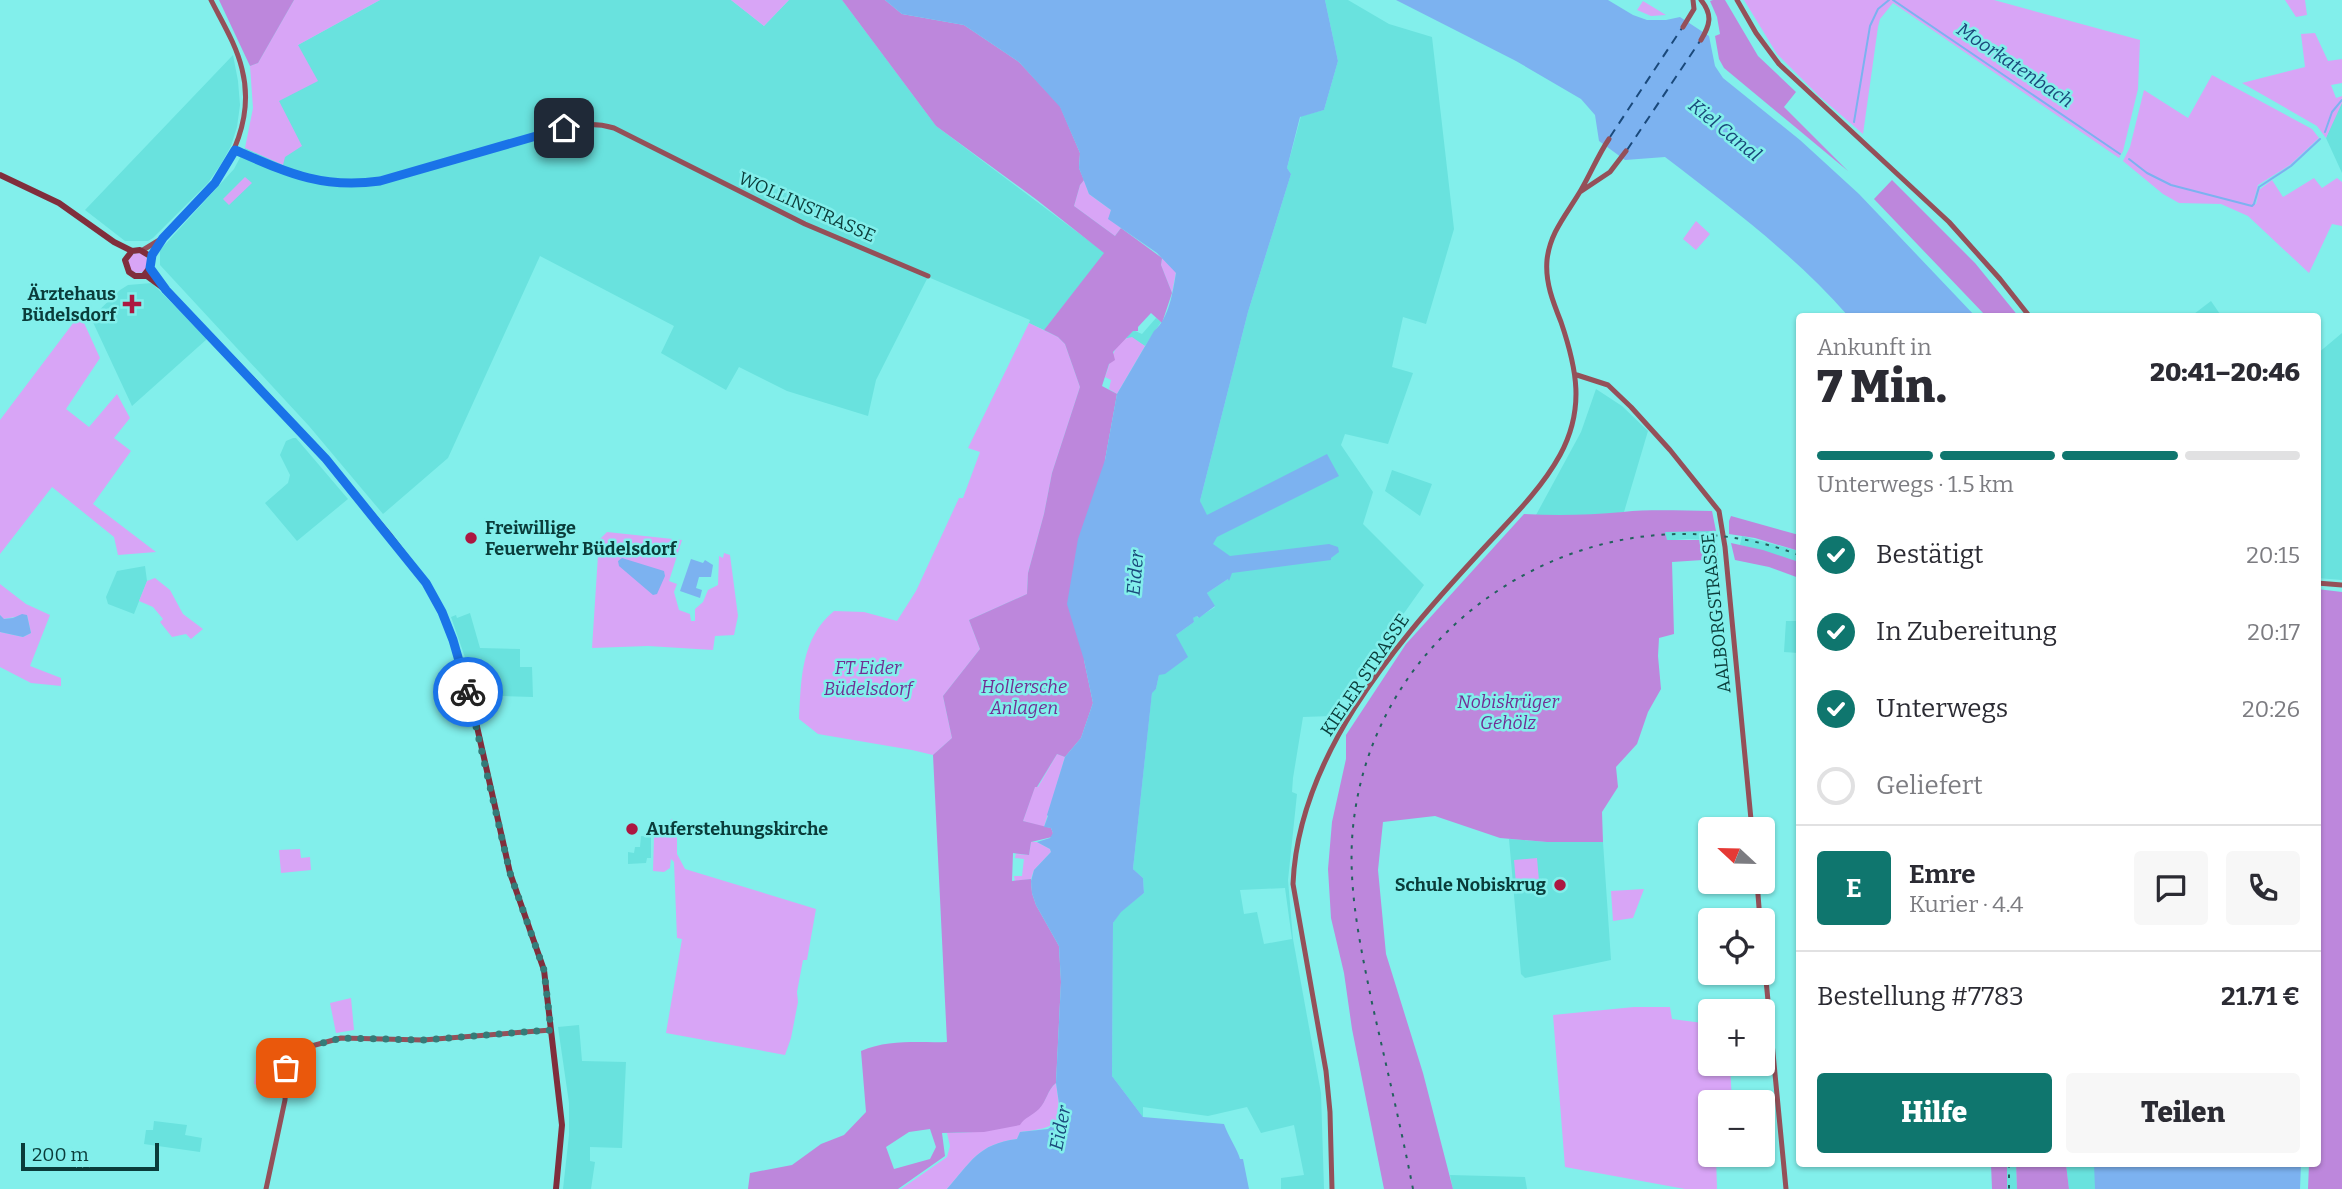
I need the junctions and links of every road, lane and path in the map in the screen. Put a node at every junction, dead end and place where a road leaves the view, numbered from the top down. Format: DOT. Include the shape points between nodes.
graph roads {
  1 [pos="211,0"];
  2 [pos="1693,0"];
  3 [pos="1700,0"];
  4 [pos="1737,0"];
  5 [pos="1683,27"];
  6 [pos="1701,40"];
  7 [pos="1609,139"];
  8 [pos="235,150"];
  9 [pos="1626,151"];
  10 [pos="0,175"];
  11 [pos="1580,192"];
  12 [pos="163,238"];
  13 [pos="114,242"];
  14 [pos="143,250"];
  15 [pos="132,251"];
  16 [pos="126,258"];
  17 [pos="151,258"];
  18 [pos="150,268"];
  19 [pos="144,275"];
  20 [pos="928,276"];
  21 [pos="166,290"];
  22 [pos="2027,313"];
  23 [pos="1577,375"];
  24 [pos="2321,583"];
  25 [pos="2342,585"];
  26 [pos="1751,817"];
  27 [pos="1766,985"];
  28 [pos="551,1030"];
  29 [pos="266,1189"];
  30 [pos="556,1189"];
  31 [pos="1332,1189"];
  32 [pos="1786,1189"];
  1 -- 8 [label="main road" via="242,68 244,109"];
  2 -- 5 [label="main road" via="1694,9"];
  3 -- 6 [label="main road" via="1710,19"];
  4 -- 22 [label="main road" via="1779,64 1949,222"];
  7 -- 11 [label="main road, KIELER STRASSE"];
  8 -- 12 [label="main road" via="215,183"];
  8 -- 20 [label="main road, WOLLINSTRASSE" via="307,178 356,184 584,123 614,128 804,225"];
  9 -- 11 [label="main road, KIELER STRASSE" via="1619,162"];
  10 -- 13 [label="main road" via="71,210"];
  11 -- 23 [label="main road, KIELER STRASSE" via="1555,229 1547,269"];
  12 -- 14 [label="main road"];
  12 -- 17 [label="main road"];
  13 -- 15 [label="main road"];
  13 -- 16 [label="main road"];
  14 -- 15 [label="main road"];
  14 -- 17 [label="main road"];
  15 -- 16 [label="main road"];
  16 -- 19 [label="main road" via="129,272"];
  17 -- 18 [label="main road"];
  18 -- 19 [label="main road"];
  18 -- 21 [label="main road"];
  19 -- 21 [label="main road"];
  21 -- 28 [label="main road" via="342,479 426,583 442,612 473,709 510,873 544,970"];
  23 -- 26 [label="main road, AALBORGSTRASSE" via="1608,385 1623,399 1719,511"];
  23 -- 31 [label="main road, KIELER STRASSE" via="1573,420 1561,453 1544,480 1406,634 1353,712 1315,784 1294,857 1293,884 1326,1070"];
  24 -- 25 [label="main road"];
  27 -- 32 [label="main road"];
  28 -- 29 [label="main road" via="423,1040 341,1038 293,1051 288,1058 285,1100"];
  28 -- 30 [label="main road" via="562,1125"];
}
